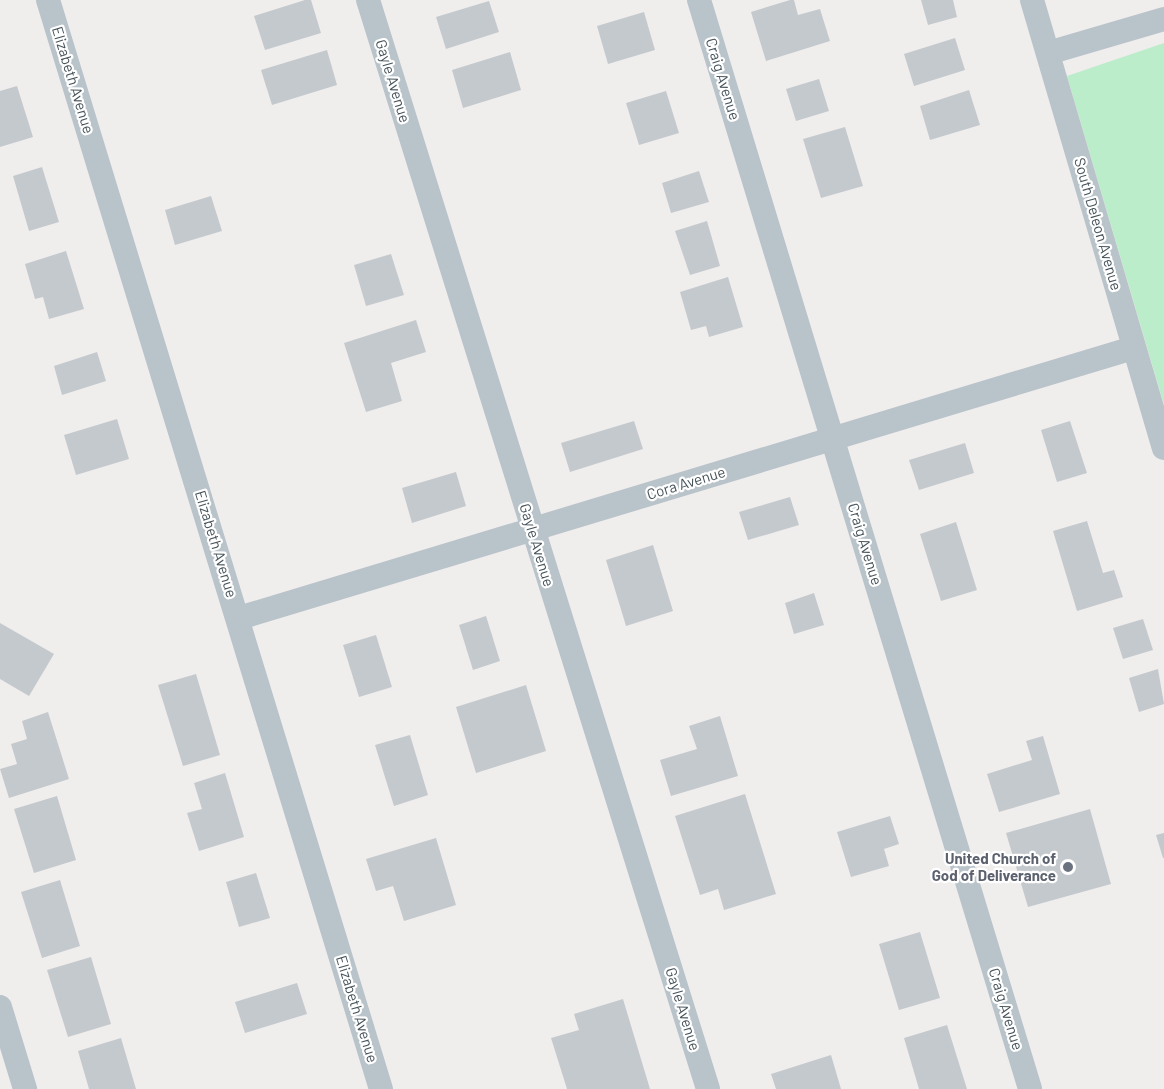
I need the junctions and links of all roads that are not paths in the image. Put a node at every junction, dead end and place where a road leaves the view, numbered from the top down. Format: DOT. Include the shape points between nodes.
graph roads {
  1 [pos="48,0"];
  2 [pos="368,0"];
  3 [pos="699,0"];
  4 [pos="1032,0"];
  5 [pos="1164,19"];
  6 [pos="1048,53"];
  7 [pos="1133,348"];
  8 [pos="834,439"];
  9 [pos="1164,448"];
  10 [pos="532,530"];
  11 [pos="239,618"];
  12 [pos="0,1007"];
  13 [pos="25,1089"];
  14 [pos="381,1089"];
  15 [pos="708,1089"];
  16 [pos="1030,1089"];
  1 -- 11 [label="street, Elizabeth Avenue"];
  2 -- 10 [label="street, Gayle Avenue"];
  3 -- 8 [label="street, Craig Avenue"];
  4 -- 6 [label="street, South Deleon Avenue"];
  5 -- 6 [label="street"];
  6 -- 7 [label="street, South Deleon Avenue"];
  7 -- 8 [label="street, Cora Avenue"];
  7 -- 9 [label="street, South Deleon Avenue"];
  8 -- 10 [label="street, Cora Avenue"];
  8 -- 16 [label="street, Craig Avenue"];
  10 -- 11 [label="street, Cora Avenue"];
  10 -- 15 [label="street, Gayle Avenue"];
  11 -- 14 [label="street, Elizabeth Avenue"];
  12 -- 13 [label="street"];
}
